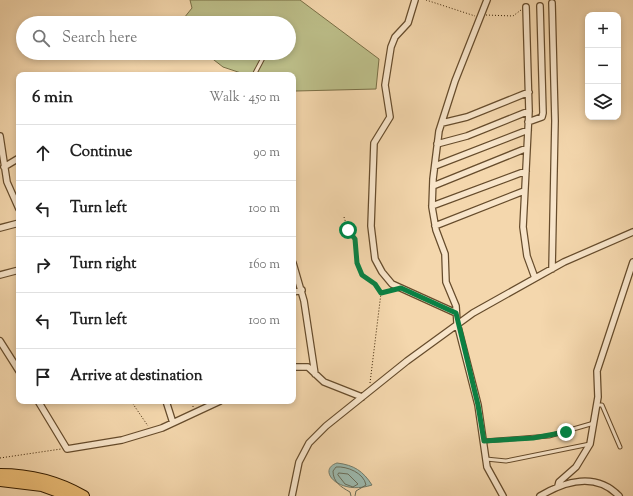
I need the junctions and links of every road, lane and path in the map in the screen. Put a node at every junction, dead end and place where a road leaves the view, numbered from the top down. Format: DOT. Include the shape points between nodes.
graph roads {
  1 [pos="415,0"];
  2 [pos="426,0"];
  3 [pos="487,0"];
  4 [pos="552,3"];
  5 [pos="540,6"];
  6 [pos="526,7"];
  7 [pos="481,18"];
  8 [pos="262,60"];
  9 [pos="256,72"];
  10 [pos="529,92"];
  11 [pos="529,111"];
  12 [pos="528,122"];
  13 [pos="442,123"];
  14 [pos="528,130"];
  15 [pos="0,136"];
  16 [pos="437,144"];
  17 [pos="527,148"];
  18 [pos="16,160"];
  19 [pos="435,166"];
  20 [pos="4,167"];
  21 [pos="526,171"];
  22 [pos="433,186"];
  23 [pos="524,191"];
  24 [pos="16,202"];
  25 [pos="432,206"];
  26 [pos="344,217"];
  27 [pos="16,224"];
  28 [pos="435,226"];
  29 [pos="0,228"];
  30 [pos="633,232"];
  31 [pos="633,262"];
  32 [pos="552,269"];
  33 [pos="16,271"];
  34 [pos="296,272"];
  35 [pos="0,275"];
  36 [pos="535,278"];
  37 [pos="401,288"];
  38 [pos="302,290"];
  39 [pos="296,291"];
  40 [pos="381,293"];
  41 [pos="456,313"];
  42 [pos="457,323"];
  43 [pos="0,341"];
  44 [pos="16,366"];
  45 [pos="296,367"];
  46 [pos="315,374"];
  47 [pos="369,391"];
  48 [pos="362,397"];
  49 [pos="40,404"];
  50 [pos="133,404"];
  51 [pos="167,404"];
  52 [pos="214,404"];
  53 [pos="596,405"];
  54 [pos="173,423"];
  55 [pos="594,423"];
  56 [pos="151,431"];
  57 [pos="484,441"];
  58 [pos="590,444"];
  59 [pos="620,447"];
  60 [pos="67,449"];
  61 [pos="0,458"];
  62 [pos="486,459"];
  63 [pos="0,474"];
  64 [pos="0,481"];
  65 [pos="558,486"];
  66 [pos="69,496"];
  67 [pos="84,496"];
  68 [pos="292,496"];
  69 [pos="503,496"];
  70 [pos="540,496"];
  71 [pos="619,496"];
  1 -- 37 [label="street" via="408,23 395,37 391,47 385,85 390,117 374,143 371,226 374,250 379,268 392,284"];
  2 -- 7 [label="path"];
  3 -- 7 [label="street"];
  4 -- 32 [label="street" via="555,121"];
  5 -- 12 [label="street" via="543,113 542,117"];
  6 -- 10 [label="street"];
  7 -- 13 [label="street" via="455,81"];
  8 -- 9 [label="lane"];
  10 -- 11 [label="street"];
  10 -- 13 [label="street" via="474,115"];
  11 -- 12 [label="street"];
  11 -- 16 [label="street" via="467,136"];
  12 -- 14 [label="street"];
  13 -- 16 [label="street"];
  14 -- 17 [label="street"];
  14 -- 19 [label="street"];
  15 -- 20 [label="street"];
  16 -- 19 [label="street"];
  17 -- 21 [label="street"];
  17 -- 22 [label="street"];
  18 -- 20 [label="street"];
  19 -- 22 [label="street"];
  20 -- 24 [label="street"];
  21 -- 23 [label="street"];
  21 -- 25 [label="street"];
  22 -- 25 [label="street"];
  23 -- 28 [label="street"];
  23 -- 36 [label="street" via="525,244"];
  25 -- 28 [label="street"];
  26 -- 40 [label="path" via="348,230 355,239 360,272"];
  27 -- 29 [label="street"];
  28 -- 41 [label="street" via="445,254 446,282"];
  30 -- 32 [label="street"];
  31 -- 53 [label="street" via="597,371"];
  32 -- 36 [label="street"];
  33 -- 35 [label="street"];
  34 -- 38 [label="street"];
  36 -- 42 [label="street"];
  37 -- 40 [label="path"];
  37 -- 41 [label="street"];
  38 -- 39 [label="street"];
  38 -- 46 [label="street"];
  40 -- 47 [label="path"];
  41 -- 42 [label="street"];
  42 -- 47 [label="street"];
  42 -- 57 [label="street" via="478,405"];
  43 -- 44 [label="street"];
  45 -- 46 [label="street" via="308,367"];
  46 -- 48 [label="street" via="324,382"];
  47 -- 48 [label="street"];
  48 -- 68 [label="street" via="309,443 299,462"];
  49 -- 60 [label="street"];
  50 -- 56 [label="path"];
  51 -- 54 [label="street"];
  52 -- 54 [label="street"];
  53 -- 55 [label="street"];
  53 -- 59 [label="lane" via="602,405"];
  54 -- 56 [label="street"];
  55 -- 57 [label="lane" via="549,436"];
  55 -- 58 [label="street"];
  56 -- 60 [label="street" via="122,440"];
  57 -- 62 [label="street"];
  58 -- 62 [label="lane" via="506,461"];
  58 -- 65 [label="street" via="584,458"];
  60 -- 61 [label="path"];
  62 -- 69 [label="street" via="490,474"];
  63 -- 67 [label="highway" via="43,479"];
  64 -- 66 [label="highway" via="42,486"];
  65 -- 70 [label="street"];
  65 -- 71 [label="street" via="581,481 598,482"];
}
